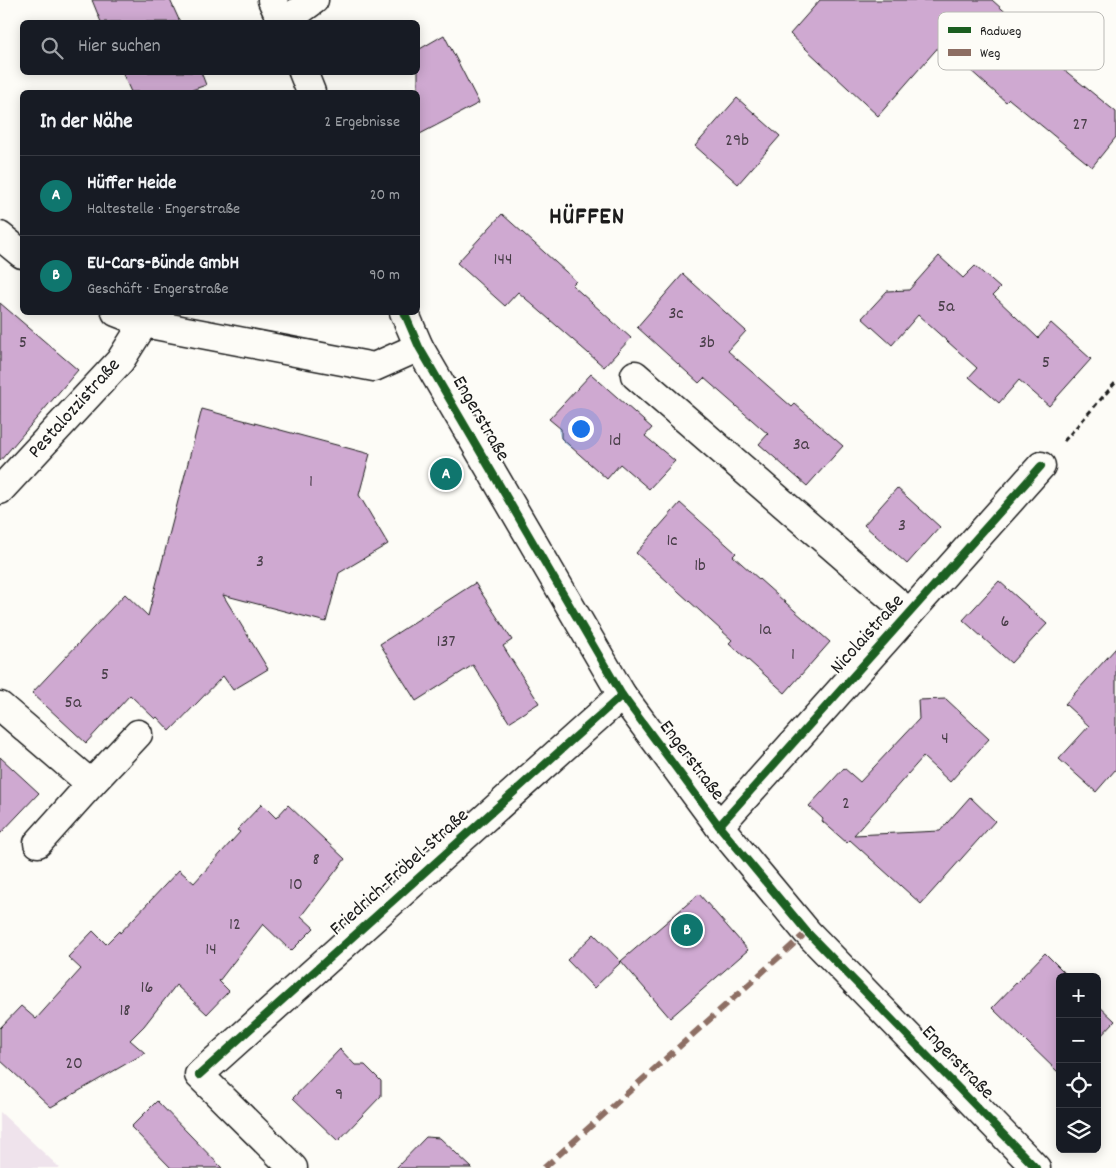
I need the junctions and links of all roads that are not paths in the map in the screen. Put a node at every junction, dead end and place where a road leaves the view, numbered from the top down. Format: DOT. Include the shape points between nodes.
graph roads {
  1 [pos="272,0"];
  2 [pos="314,0"];
  3 [pos="282,20"];
  4 [pos="286,20"];
  5 [pos="304,75"];
  6 [pos="310,90"];
  7 [pos="0,236"];
  8 [pos="20,252"];
  9 [pos="124,315"];
  10 [pos="405,315"];
  11 [pos="144,323"];
  12 [pos="419,347"];
  13 [pos="635,375"];
  14 [pos="1042,466"];
  15 [pos="0,490"];
  16 [pos="909,613"];
  17 [pos="622,695"];
  18 [pos="0,706"];
  19 [pos="138,734"];
  20 [pos="91,784"];
  21 [pos="719,826"];
  22 [pos="38,843"];
  23 [pos="293,1168"];
  24 [pos="1036,1168"];
  1 -- 3 [label="street"];
  2 -- 4 [label="street"];
  5 -- 6 [label="street"];
  7 -- 8 [label="street"];
  9 -- 11 [label="street"];
  10 -- 12 [label="street, Engerstraße"];
  11 -- 12 [label="street" via="374,367"];
  11 -- 15 [label="street, Pestalozzistraße" via="120,361"];
  12 -- 17 [label="street, Engerstraße"];
  13 -- 16 [label="street, Nicolaistraße"];
  14 -- 16 [label="street, Nicolaistraße"];
  16 -- 21 [label="street, Nicolaistraße"];
  17 -- 21 [label="street, Engerstraße"];
  17 -- 23 [label="street, Friedrich-Fröbel-Straße" via="199,1075"];
  18 -- 20 [label="street"];
  19 -- 20 [label="street"];
  20 -- 22 [label="street"];
  21 -- 24 [label="street, Engerstraße" via="807,932"];
}
